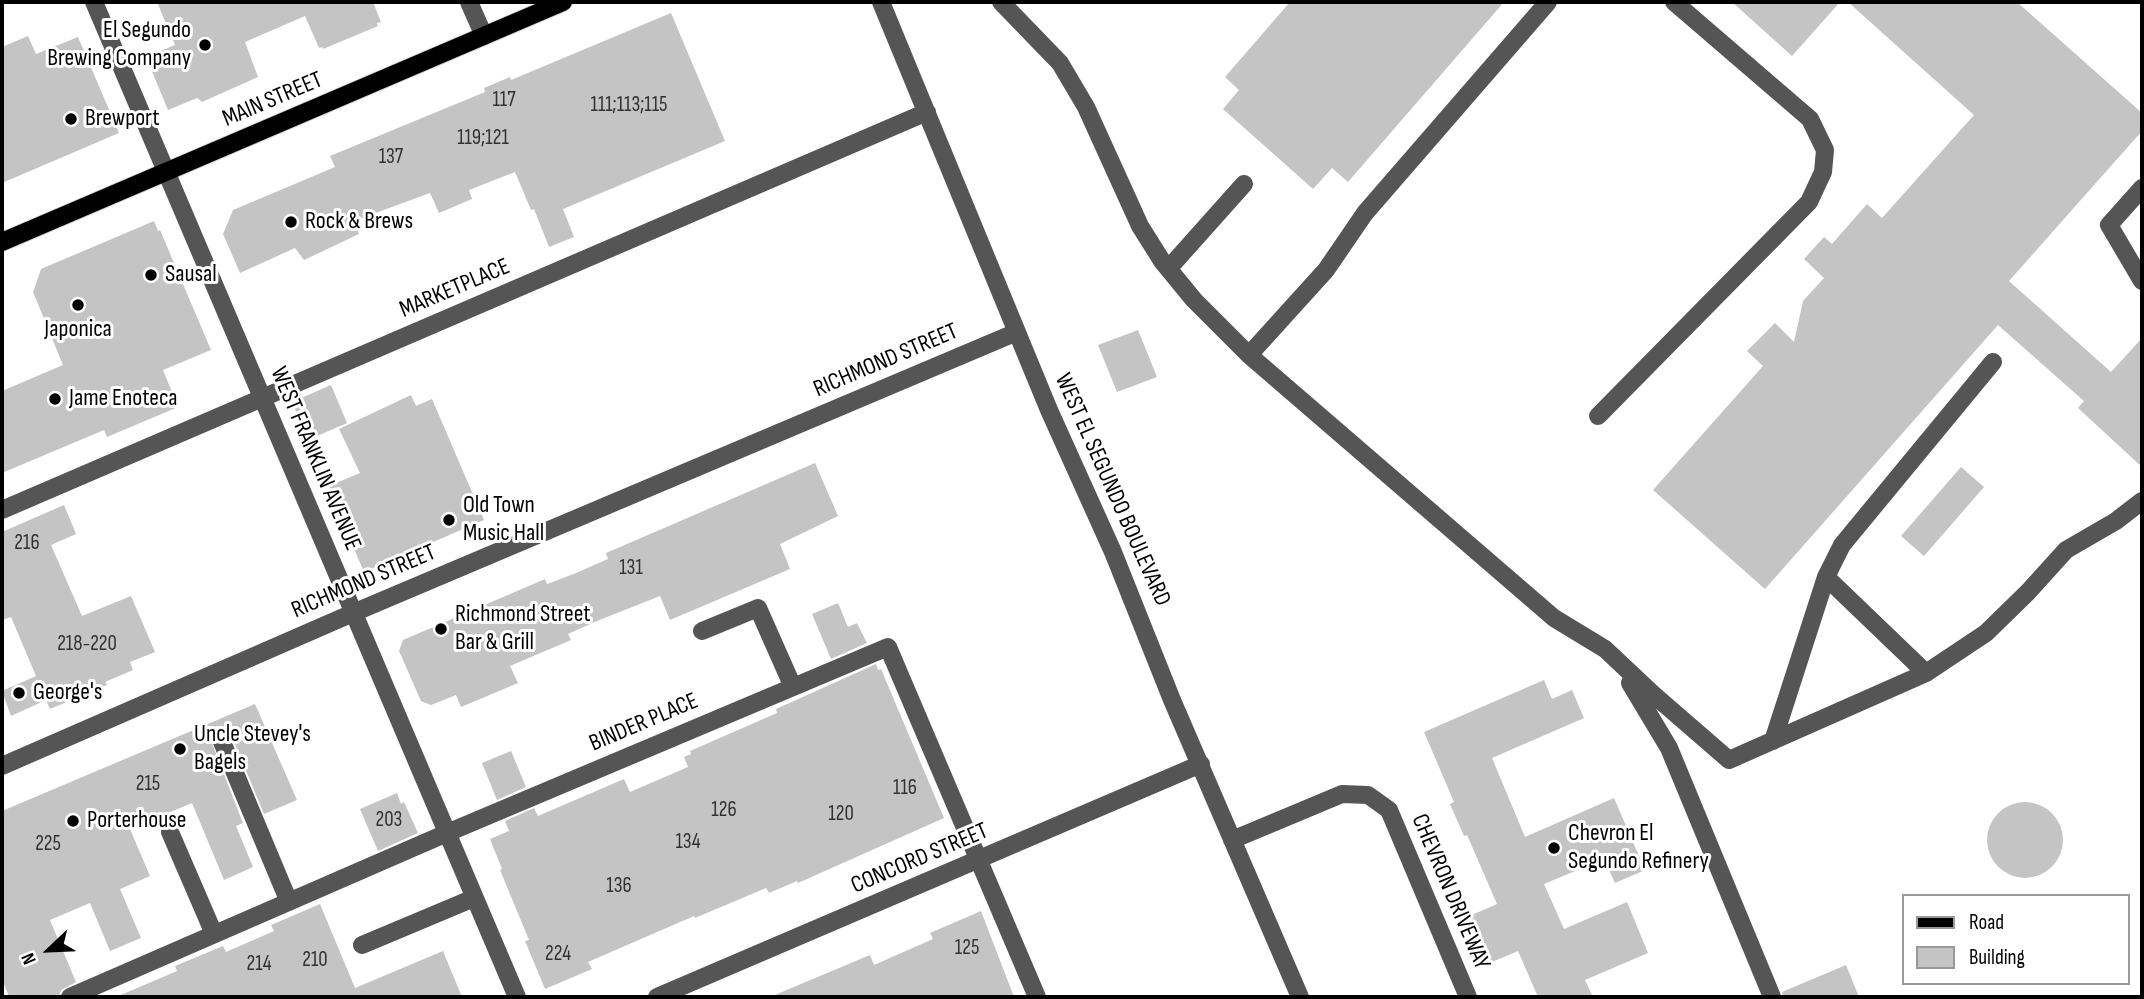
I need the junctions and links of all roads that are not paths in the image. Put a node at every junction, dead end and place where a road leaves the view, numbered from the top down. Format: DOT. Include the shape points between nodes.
graph roads {
  1 [pos="94,2"];
  2 [pos="469,2"];
  3 [pos="563,2"];
  4 [pos="881,2"];
  5 [pos="1001,2"];
  6 [pos="1548,2"];
  7 [pos="1675,2"];
  8 [pos="484,36"];
  9 [pos="927,112"];
  10 [pos="167,172"];
  11 [pos="1244,184"];
  12 [pos="2142,188"];
  13 [pos="2,242"];
  14 [pos="1169,268"];
  15 [pos="2142,281"];
  16 [pos="1017,332"];
  17 [pos="1249,355"];
  18 [pos="1993,362"];
  19 [pos="262,398"];
  20 [pos="1598,416"];
  21 [pos="2142,501"];
  22 [pos="2,510"];
  23 [pos="1826,578"];
  24 [pos="353,613"];
  25 [pos="702,631"];
  26 [pos="1605,649"];
  27 [pos="1926,673"];
  28 [pos="793,687"];
  29 [pos="220,737"];
  30 [pos="1773,741"];
  31 [pos="1200,764"];
  32 [pos="2,766"];
  33 [pos="170,832"];
  34 [pos="447,833"];
  35 [pos="1232,841"];
  36 [pos="979,860"];
  37 [pos="474,898"];
  38 [pos="289,902"];
  39 [pos="214,934"];
  40 [pos="362,945"];
  41 [pos="70,997"];
  42 [pos="517,997"];
  43 [pos="657,997"];
  44 [pos="1037,997"];
  45 [pos="1300,997"];
  46 [pos="1468,997"];
  47 [pos="1772,997"];
  1 -- 10 [label="street, WEST FRANKLIN AVENUE"];
  2 -- 8 [label="street"];
  3 -- 8 [label="main road, MAIN STREET"];
  4 -- 9 [label="street, WEST EL SEGUNDO BOULEVARD"];
  5 -- 14 [label="street" via="1060,63 1086,107 1140,226"];
  6 -- 17 [label="street" via="1366,213 1326,270"];
  7 -- 20 [label="street" via="1810,119 1825,150 1824,172 1809,202"];
  8 -- 10 [label="main road, MAIN STREET"];
  9 -- 16 [label="street, WEST EL SEGUNDO BOULEVARD"];
  9 -- 19 [label="street, MARKETPLACE"];
  10 -- 13 [label="main road, MAIN STREET"];
  10 -- 19 [label="street, WEST FRANKLIN AVENUE"];
  11 -- 14 [label="street"];
  12 -- 15 [label="street" via="2109,225"];
  14 -- 17 [label="street"];
  16 -- 24 [label="street, RICHMOND STREET"];
  16 -- 31 [label="street, WEST EL SEGUNDO BOULEVARD"];
  17 -- 26 [label="street" via="1554,618"];
  18 -- 23 [label="street" via="1842,545"];
  19 -- 22 [label="street, MARKETPLACE"];
  19 -- 24 [label="street, WEST FRANKLIN AVENUE"];
  21 -- 27 [label="street" via="2066,550 1986,632"];
  23 -- 27 [label="street"];
  23 -- 30 [label="street"];
  24 -- 32 [label="street, RICHMOND STREET"];
  24 -- 34 [label="street, WEST FRANKLIN AVENUE"];
  25 -- 28 [label="street" via="758,608"];
  26 -- 30 [label="street" via="1729,760"];
  26 -- 47 [label="street" via="1639,694 1669,748"];
  27 -- 30 [label="street"];
  28 -- 34 [label="street, BINDER PLACE"];
  28 -- 36 [label="street, BINDER PLACE" via="888,647"];
  29 -- 38 [label="street"];
  31 -- 35 [label="street, WEST EL SEGUNDO BOULEVARD"];
  31 -- 36 [label="street, CONCORD STREET"];
  33 -- 39 [label="street"];
  34 -- 37 [label="street, WEST FRANKLIN AVENUE"];
  34 -- 38 [label="street, BINDER PLACE"];
  35 -- 45 [label="street, WEST EL SEGUNDO BOULEVARD"];
  35 -- 46 [label="street, CHEVRON DRIVEWAY" via="1342,794 1368,794 1389,810"];
  36 -- 43 [label="street, CONCORD STREET"];
  36 -- 44 [label="street, BINDER PLACE"];
  37 -- 40 [label="street"];
  37 -- 42 [label="street, WEST FRANKLIN AVENUE"];
  38 -- 39 [label="street, BINDER PLACE"];
  39 -- 41 [label="street, BINDER PLACE"];
}
